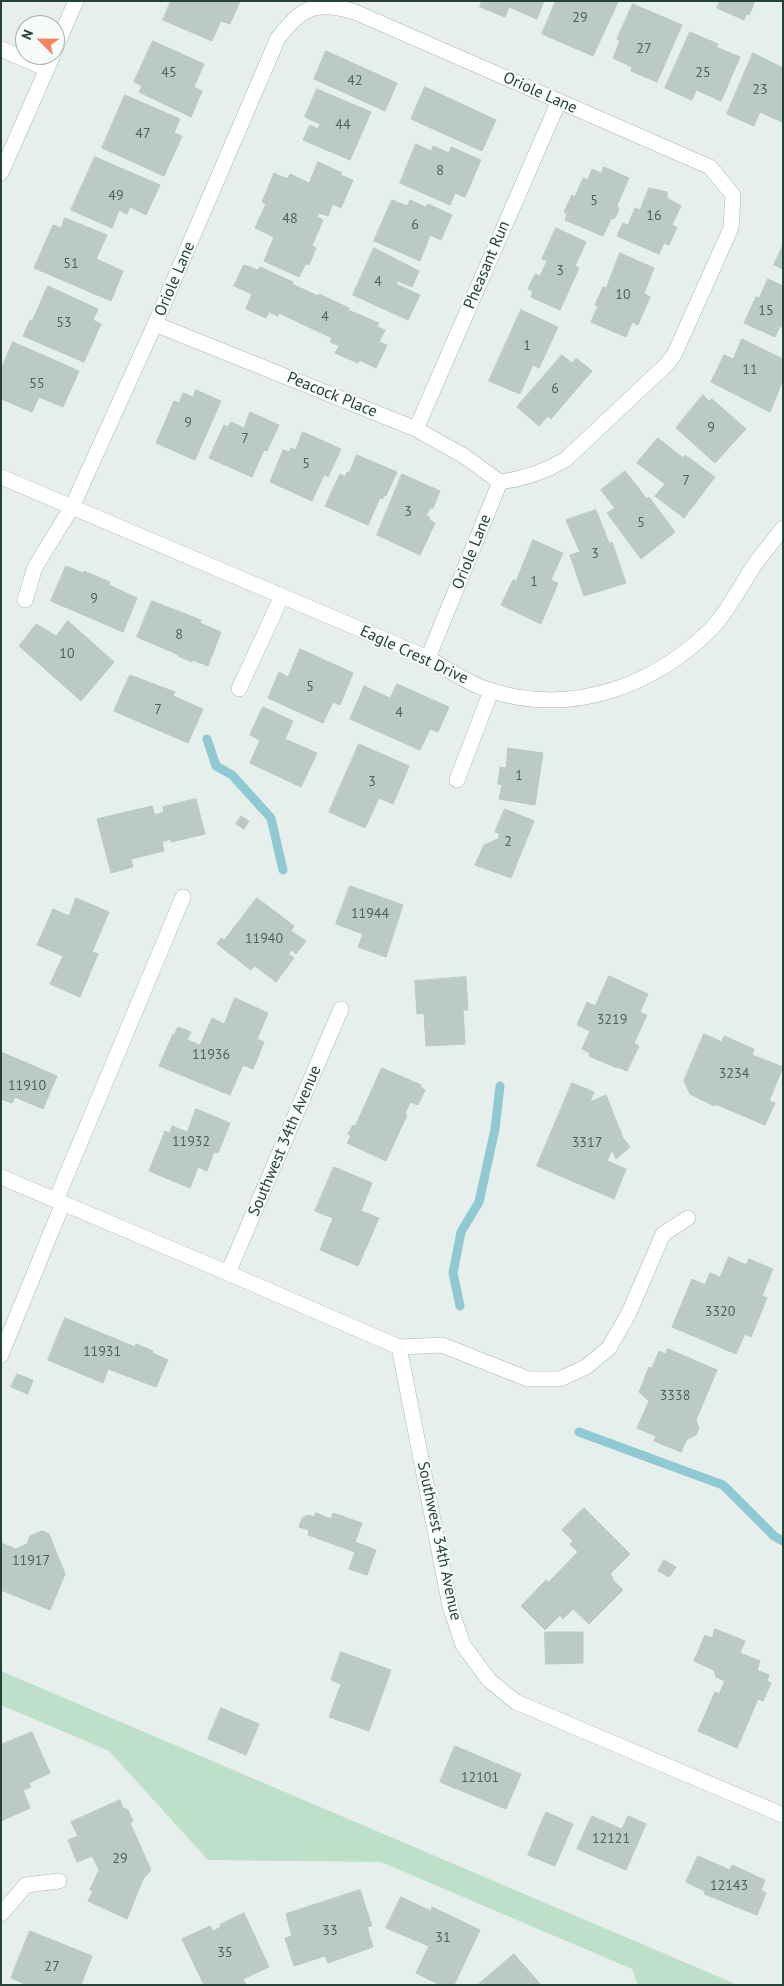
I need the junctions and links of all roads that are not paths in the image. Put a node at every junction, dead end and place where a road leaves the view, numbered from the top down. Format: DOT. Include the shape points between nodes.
graph roads {
  1 [pos="76,1"];
  2 [pos="65,26"];
  3 [pos="1,49"];
  4 [pos="15,53"];
  5 [pos="49,65"];
  6 [pos="559,101"];
  7 [pos="1,173"];
  8 [pos="155,324"];
  9 [pos="416,429"];
  10 [pos="1,477"];
  11 [pos="500,482"];
  12 [pos="72,507"];
  13 [pos="783,528"];
  14 [pos="282,596"];
  15 [pos="25,600"];
  16 [pos="428,658"];
  17 [pos="239,689"];
  18 [pos="492,691"];
  19 [pos="457,780"];
  20 [pos="183,897"];
  21 [pos="341,1008"];
  22 [pos="1,1177"];
  23 [pos="60,1202"];
  24 [pos="688,1218"];
  25 [pos="228,1273"];
  26 [pos="399,1347"];
  27 [pos="1,1355"];
  28 [pos="783,1815"];
  29 [pos="59,1881"];
  30 [pos="1,1914"];
  1 -- 2 [label="street"];
  3 -- 4 [label="street"];
  5 -- 7 [label="street"];
  6 -- 8 [label="street, Oriole Lane" via="337,5 308,8 278,38"];
  6 -- 9 [label="street, Pheasant Run"];
  6 -- 11 [label="street, Oriole Lane" via="710,167 733,195 731,228 674,355 666,365 565,460 524,479"];
  8 -- 9 [label="street, Peacock Place"];
  8 -- 12 [label="street, Oriole Lane"];
  9 -- 11 [label="street, Peacock Place" via="464,456"];
  10 -- 12 [label="street, Eagle Crest Drive"];
  11 -- 16 [label="street, Oriole Lane"];
  12 -- 14 [label="street, Eagle Crest Drive"];
  12 -- 15 [label="street, Oriole Lane" via="35,567"];
  13 -- 18 [label="street, Eagle Crest Drive" via="714,626 658,671 595,696 529,700"];
  14 -- 16 [label="street, Eagle Crest Drive"];
  14 -- 17 [label="street"];
  16 -- 18 [label="street, Eagle Crest Drive"];
  18 -- 19 [label="street"];
  20 -- 23 [label="street"];
  21 -- 25 [label="street, Southwest 34th Avenue"];
  22 -- 23 [label="street"];
  23 -- 25 [label="street"];
  23 -- 27 [label="street"];
  24 -- 26 [label="street" via="664,1234 629,1313 609,1348 586,1367 560,1379 528,1379 442,1345"];
  25 -- 26 [label="street"];
  26 -- 28 [label="street, Southwest 34th Avenue" via="450,1606 463,1645 489,1680 516,1702"];
  29 -- 30 [label="street" via="26,1885"];
}
